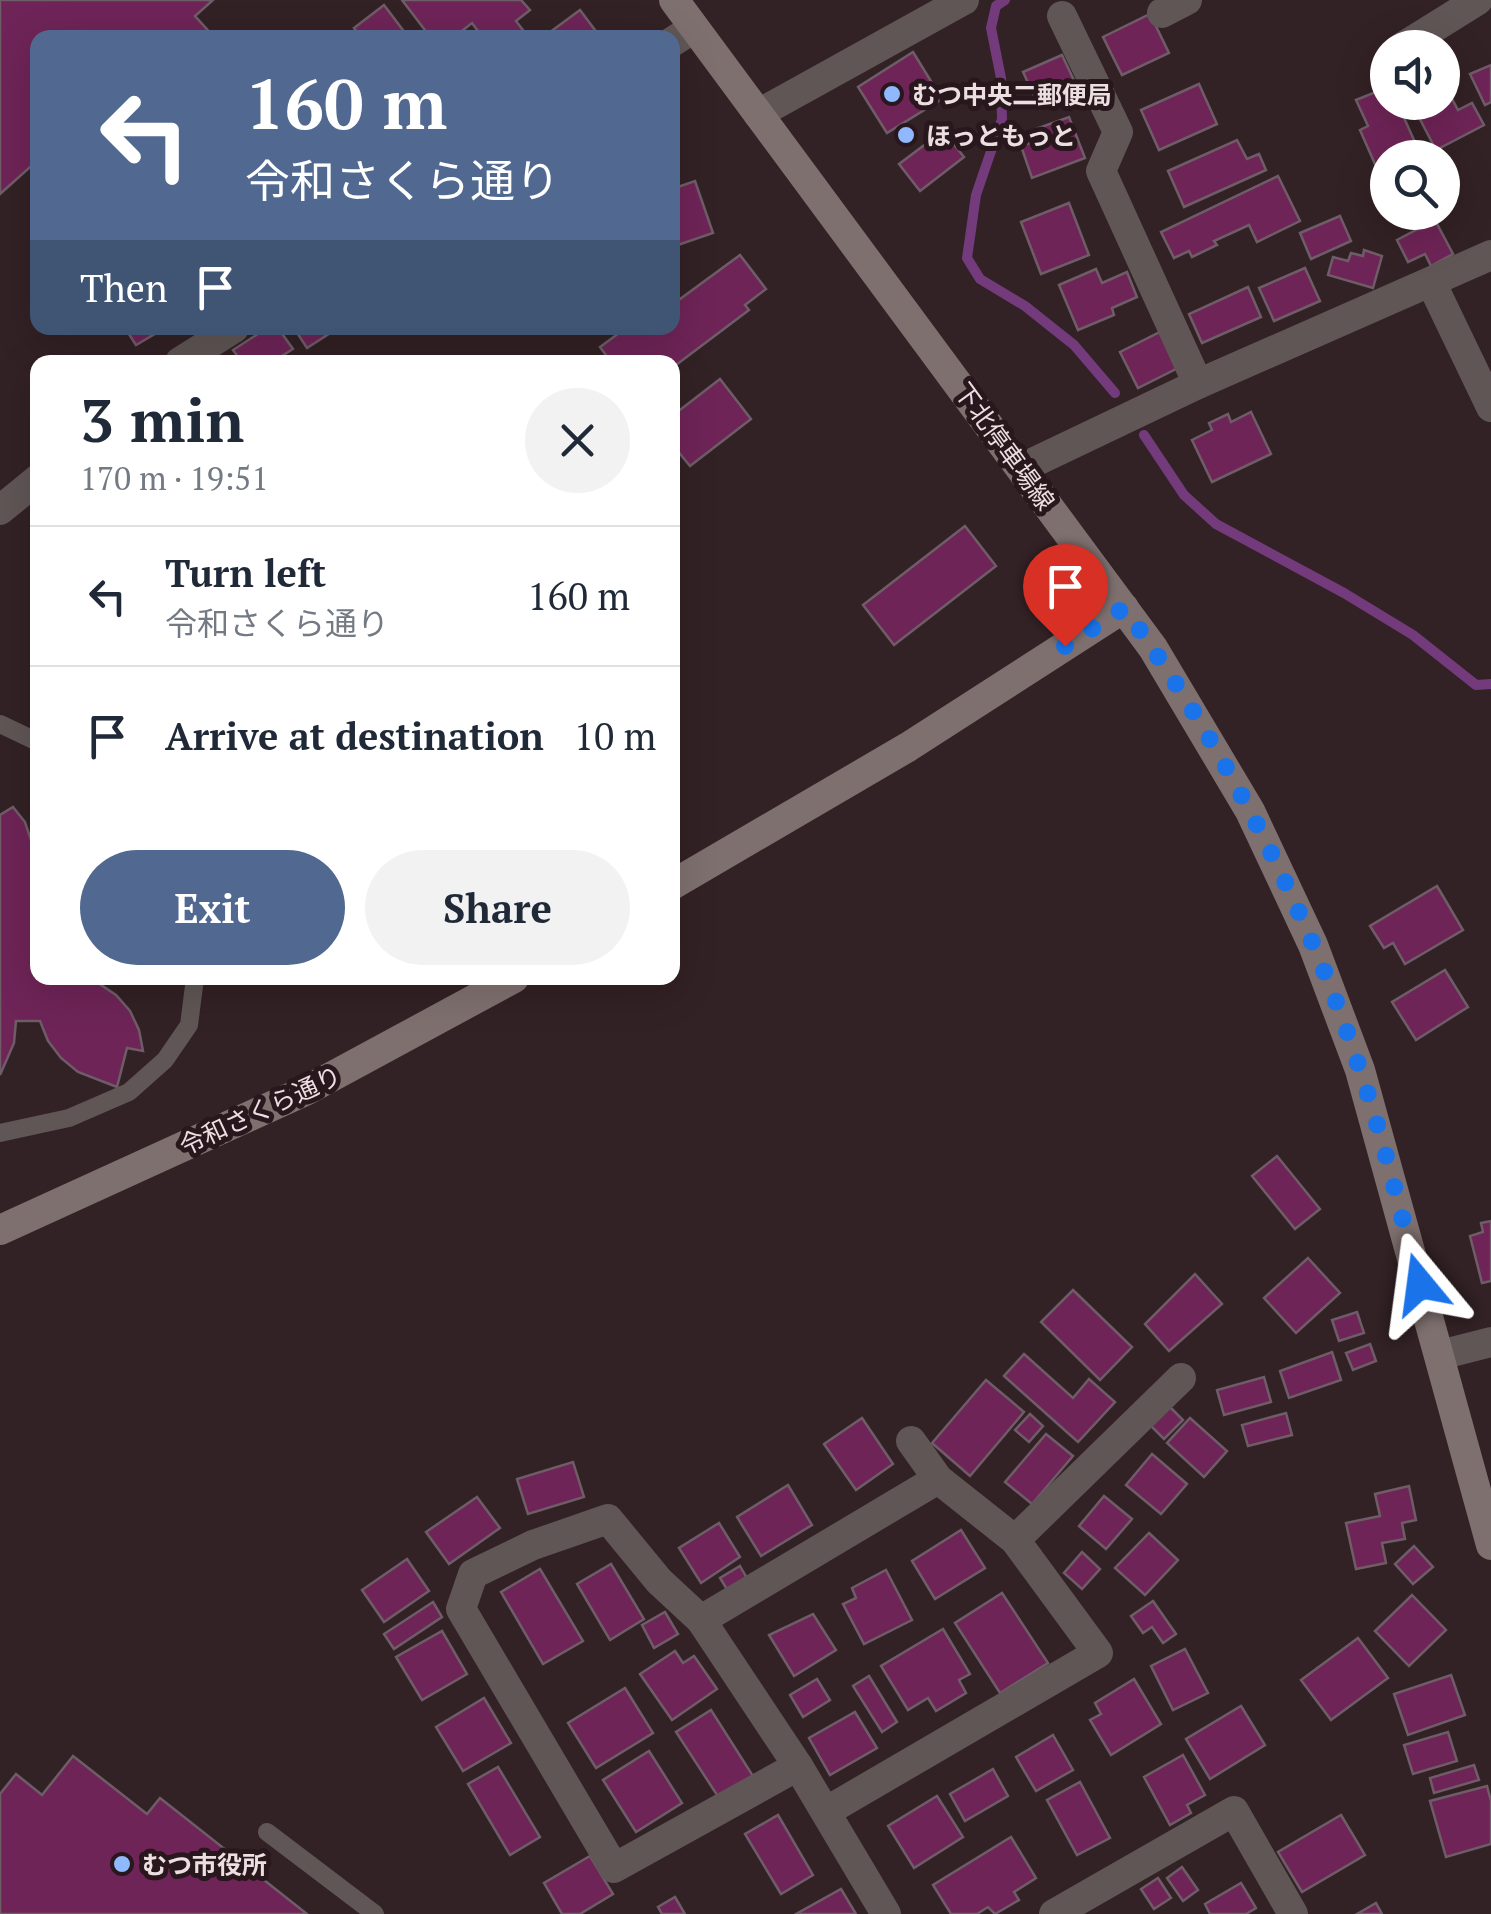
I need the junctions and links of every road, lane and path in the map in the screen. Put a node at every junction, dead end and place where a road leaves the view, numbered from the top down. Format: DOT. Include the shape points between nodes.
graph roads {
  1 [pos="674,0"];
  2 [pos="964,0"];
  3 [pos="1478,0"];
  4 [pos="1062,16"];
  5 [pos="1429,30"];
  6 [pos="683,34"];
  7 [pos="758,114"];
  8 [pos="1491,255"];
  9 [pos="1431,282"];
  10 [pos="223,335"];
  11 [pos="191,355"];
  12 [pos="1198,384"];
  13 [pos="1491,407"];
  14 [pos="1022,468"];
  15 [pos="30,485"];
  16 [pos="0,510"];
  17 [pos="1124,608"];
  18 [pos="0,724"];
  19 [pos="30,738"];
  20 [pos="680,880"];
  21 [pos="194,985"];
  22 [pos="501,985"];
  23 [pos="0,1133"];
  24 [pos="0,1230"];
  25 [pos="1491,1342"];
  26 [pos="1440,1355"];
  27 [pos="1181,1378"];
  28 [pos="911,1441"];
  29 [pos="938,1479"];
  30 [pos="1015,1540"];
  31 [pos="1491,1545"];
  32 [pos="701,1620"];
  33 [pos="798,1766"];
  34 [pos="827,1812"];
  35 [pos="267,1832"];
  36 [pos="374,1914"];
  37 [pos="886,1914"];
  38 [pos="1054,1914"];
  39 [pos="1293,1914"];
  1 -- 6 [label="main road, 下北停車場線"];
  2 -- 7 [label="street"];
  3 -- 5 [label="street"];
  4 -- 12 [label="street" via="1118,132 1101,172"];
  6 -- 7 [label="main road, 下北停車場線"];
  7 -- 14 [label="main road, 下北停車場線"];
  8 -- 9 [label="street"];
  9 -- 12 [label="street"];
  9 -- 13 [label="street"];
  10 -- 11 [label="street"];
  12 -- 14 [label="street"];
  14 -- 17 [label="main road, 下北停車場線"];
  15 -- 16 [label="street"];
  17 -- 20 [label="main road" via="908,748"];
  17 -- 26 [label="main road, 下北停車場線" via="1250,811 1312,946 1360,1070"];
  18 -- 19 [label="lane"];
  21 -- 23 [label="lane" via="189,1025 165,1060 130,1092 69,1118"];
  22 -- 24 [label="main road, 令和さくら通り" via="307,1090"];
  25 -- 26 [label="street"];
  26 -- 31 [label="main road, 下北停車場線"];
  27 -- 30 [label="street"];
  28 -- 29 [label="street"];
  29 -- 30 [label="street"];
  29 -- 32 [label="street"];
  30 -- 34 [label="street" via="1098,1653"];
  32 -- 33 [label="street"];
  32 -- 33 [label="street" via="608,1519 473,1574 460,1609 614,1868"];
  33 -- 34 [label="street"];
  34 -- 37 [label="street"];
  35 -- 36 [label="lane"];
  38 -- 39 [label="street" via="1234,1811"];
}
